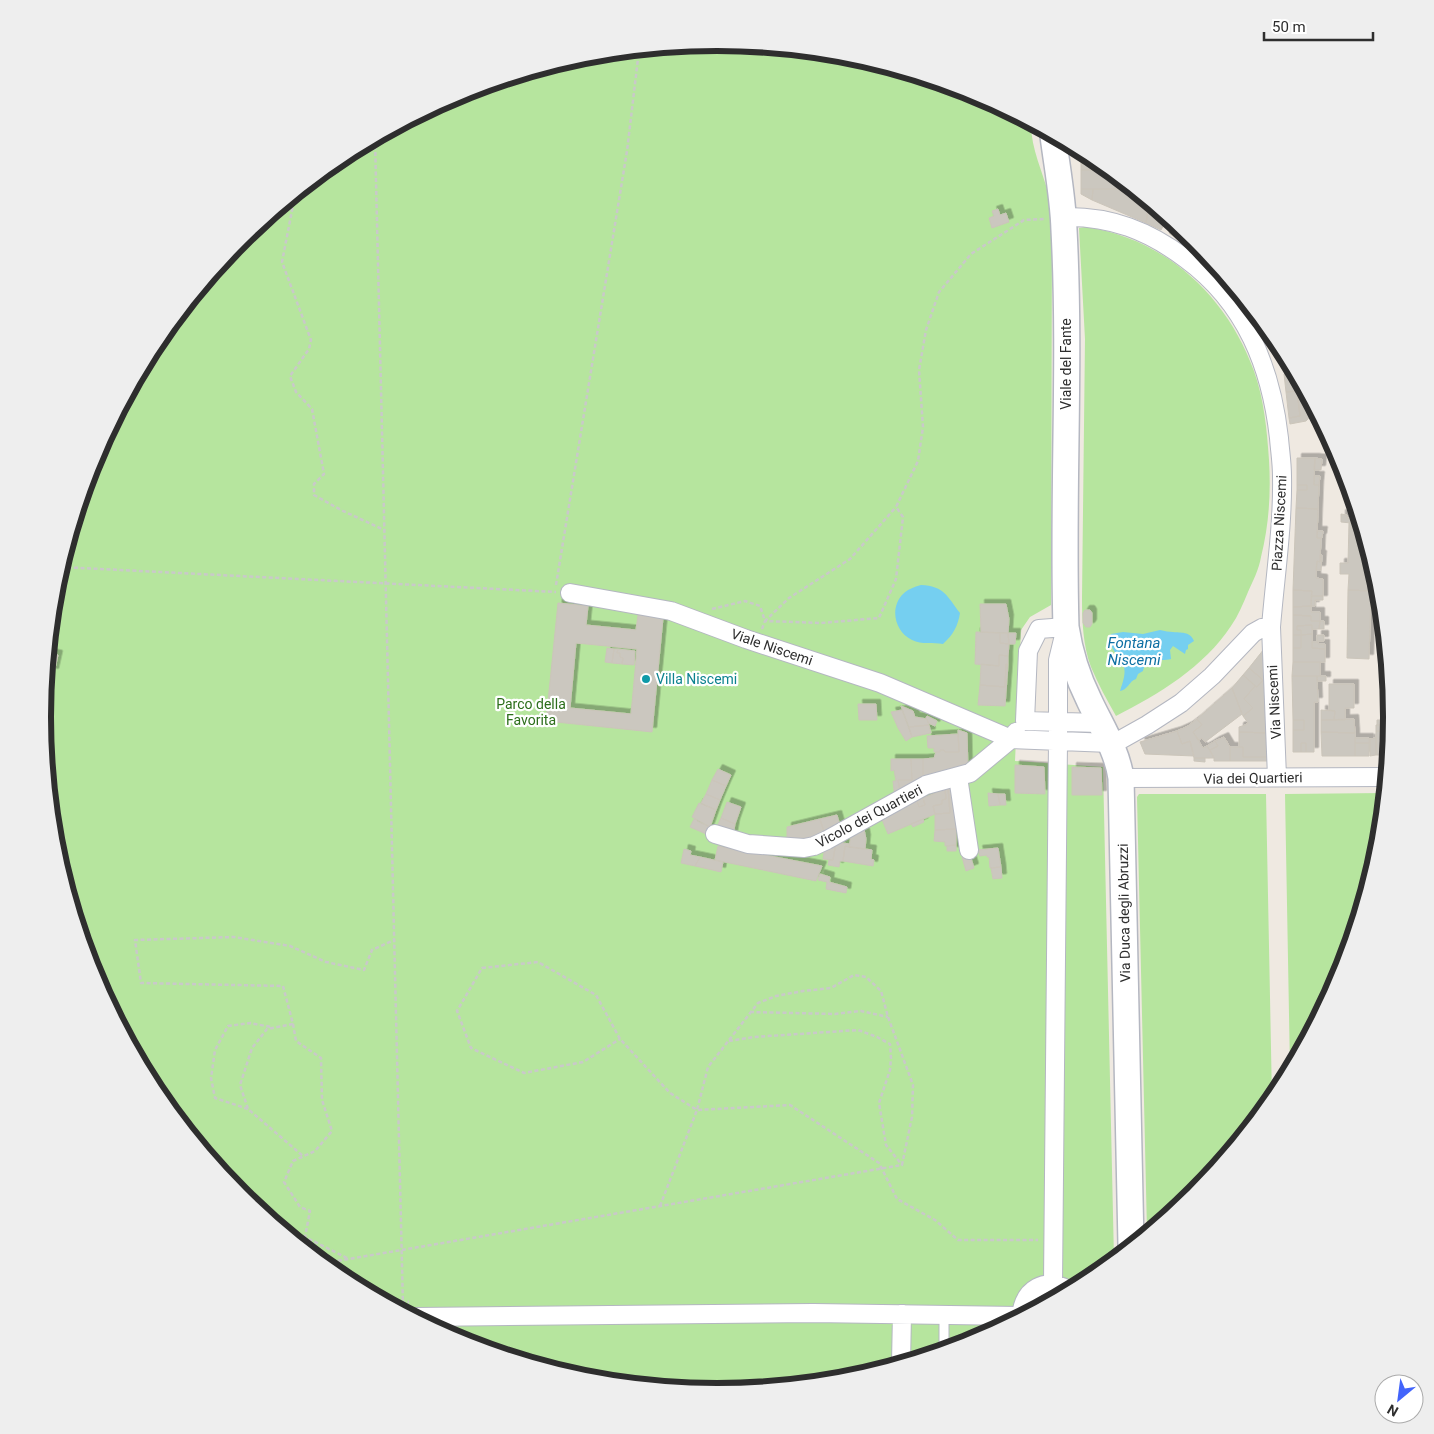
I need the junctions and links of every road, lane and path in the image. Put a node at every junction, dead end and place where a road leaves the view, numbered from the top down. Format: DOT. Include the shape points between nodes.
graph roads {
  1 [pos="638,56"];
  2 [pos="1053,142"];
  3 [pos="375,146"];
  4 [pos="293,204"];
  5 [pos="1058,218"];
  6 [pos="896,507"];
  7 [pos="384,530"];
  8 [pos="69,567"];
  9 [pos="385,583"];
  10 [pos="562,592"];
  11 [pos="1065,592"];
  12 [pos="709,609"];
  13 [pos="765,621"];
  14 [pos="1066,627"];
  15 [pos="1271,627"];
  16 [pos="756,642"];
  17 [pos="1025,720"];
  18 [pos="1058,722"];
  19 [pos="1105,733"];
  20 [pos="1011,739"];
  21 [pos="1058,741"];
  22 [pos="958,777"];
  23 [pos="1277,777"];
  24 [pos="1380,777"];
  25 [pos="1121,778"];
  26 [pos="715,834"];
  27 [pos="969,850"];
  28 [pos="394,940"];
  29 [pos="750,1012"];
  30 [pos="888,1017"];
  31 [pos="293,1024"];
  32 [pos="272,1028"];
  33 [pos="620,1038"];
  34 [pos="727,1041"];
  35 [pos="248,1109"];
  36 [pos="697,1110"];
  37 [pos="303,1156"];
  38 [pos="902,1165"];
  39 [pos="881,1168"];
  40 [pos="660,1206"];
  41 [pos="1132,1237"];
  42 [pos="1054,1240"];
  43 [pos="401,1250"];
  44 [pos="349,1259"];
  45 [pos="334,1261"];
  46 [pos="1061,1287"];
  47 [pos="403,1304"];
  48 [pos="1022,1308"];
  49 [pos="902,1314"];
  50 [pos="944,1315"];
  51 [pos="1007,1316"];
  52 [pos="429,1317"];
  53 [pos="944,1342"];
  54 [pos="901,1356"];
  1 -- 10 [label="path"];
  2 -- 5 [label="street, Viale del Fante"];
  3 -- 7 [label="path"];
  4 -- 7 [label="path" via="282,262 311,340 309,350 290,376 296,392 312,409 324,474 314,484 314,495"];
  5 -- 6 [label="path" via="1024,220 971,254 939,292 926,330 919,370 924,427 918,461"];
  5 -- 11 [label="street, Viale del Fante" via="1066,340"];
  5 -- 15 [label="street, Piazza Niscemi" via="1100,219 1124,225 1171,247 1217,286 1249,331 1270,385 1282,473"];
  6 -- 13 [label="path" via="850,558 789,598"];
  6 -- 13 [label="path" via="903,517 896,578 879,618 821,623"];
  7 -- 9 [label="path"];
  8 -- 9 [label="path"];
  9 -- 10 [label="path"];
  9 -- 28 [label="path"];
  10 -- 16 [label="street, Viale Niscemi" via="671,611"];
  11 -- 14 [label="street, Via Duca degli Abruzzi"];
  12 -- 13 [label="path" via="745,601 760,606"];
  13 -- 16 [label="path"];
  14 -- 17 [label="street" via="1039,629 1028,651"];
  14 -- 18 [label="street" via="1058,660"];
  14 -- 19 [label="street, Via Duca degli Abruzzi" via="1075,669"];
  15 -- 19 [label="street" via="1253,633 1181,703 1147,725"];
  15 -- 23 [label="street, Via Niscemi"];
  16 -- 20 [label="street, Viale Niscemi" via="880,683"];
  17 -- 18 [label="street"];
  17 -- 20 [label="street, Vicolo dei Quartieri"];
  18 -- 19 [label="street"];
  18 -- 21 [label="street"];
  19 -- 21 [label="street"];
  19 -- 25 [label="street, Via Duca degli Abruzzi"];
  20 -- 21 [label="street"];
  20 -- 22 [label="street, Vicolo dei Quartieri" via="970,773"];
  21 -- 42 [label="street"];
  22 -- 26 [label="street, Vicolo dei Quartieri" via="926,785 814,846 748,844"];
  22 -- 27 [label="street"];
  23 -- 24 [label="street, Via dei Quartieri"];
  23 -- 25 [label="street, Via dei Quartieri"];
  25 -- 41 [label="street, Via Duca degli Abruzzi"];
  28 -- 31 [label="path" via="372,950 364,970 326,962 290,946 234,937 135,940 141,982 283,986"];
  28 -- 43 [label="path"];
  29 -- 30 [label="path" via="835,1014 861,1011"];
  29 -- 30 [label="path" via="758,1003 776,996 831,988 854,975 866,976 881,990"];
  29 -- 34 [label="path"];
  30 -- 38 [label="path" via="913,1085 912,1117"];
  31 -- 32 [label="path"];
  31 -- 37 [label="path" via="296,1041 321,1058 322,1100 332,1131 314,1151"];
  32 -- 35 [label="path" via="267,1029 252,1048 240,1085"];
  32 -- 35 [label="path" via="250,1023 228,1026 214,1050 211,1078 215,1098"];
  33 -- 33 [label="path" via="596,995 538,962 482,968 456,1011 471,1048 524,1073 583,1062"];
  33 -- 36 [label="path" via="670,1093"];
  34 -- 36 [label="path" via="708,1068"];
  34 -- 38 [label="path" via="858,1030 890,1044 890,1070 878,1102 886,1145"];
  35 -- 37 [label="path"];
  36 -- 39 [label="path" via="790,1105 879,1163"];
  36 -- 40 [label="path"];
  37 -- 44 [label="path" via="293,1161 284,1182 300,1207 310,1211 305,1237"];
  38 -- 39 [label="path"];
  39 -- 40 [label="path"];
  39 -- 42 [label="path" via="898,1199 935,1220 958,1240"];
  40 -- 43 [label="path"];
  42 -- 46 [label="street"];
  43 -- 44 [label="path"];
  43 -- 47 [label="path"];
  44 -- 45 [label="path"];
  46 -- 48 [label="street" via="1043,1285 1034,1289"];
  49 -- 50 [label="street"];
  49 -- 52 [label="street"];
  49 -- 54 [label="street"];
  50 -- 51 [label="street"];
  50 -- 53 [label="lane"];
}
